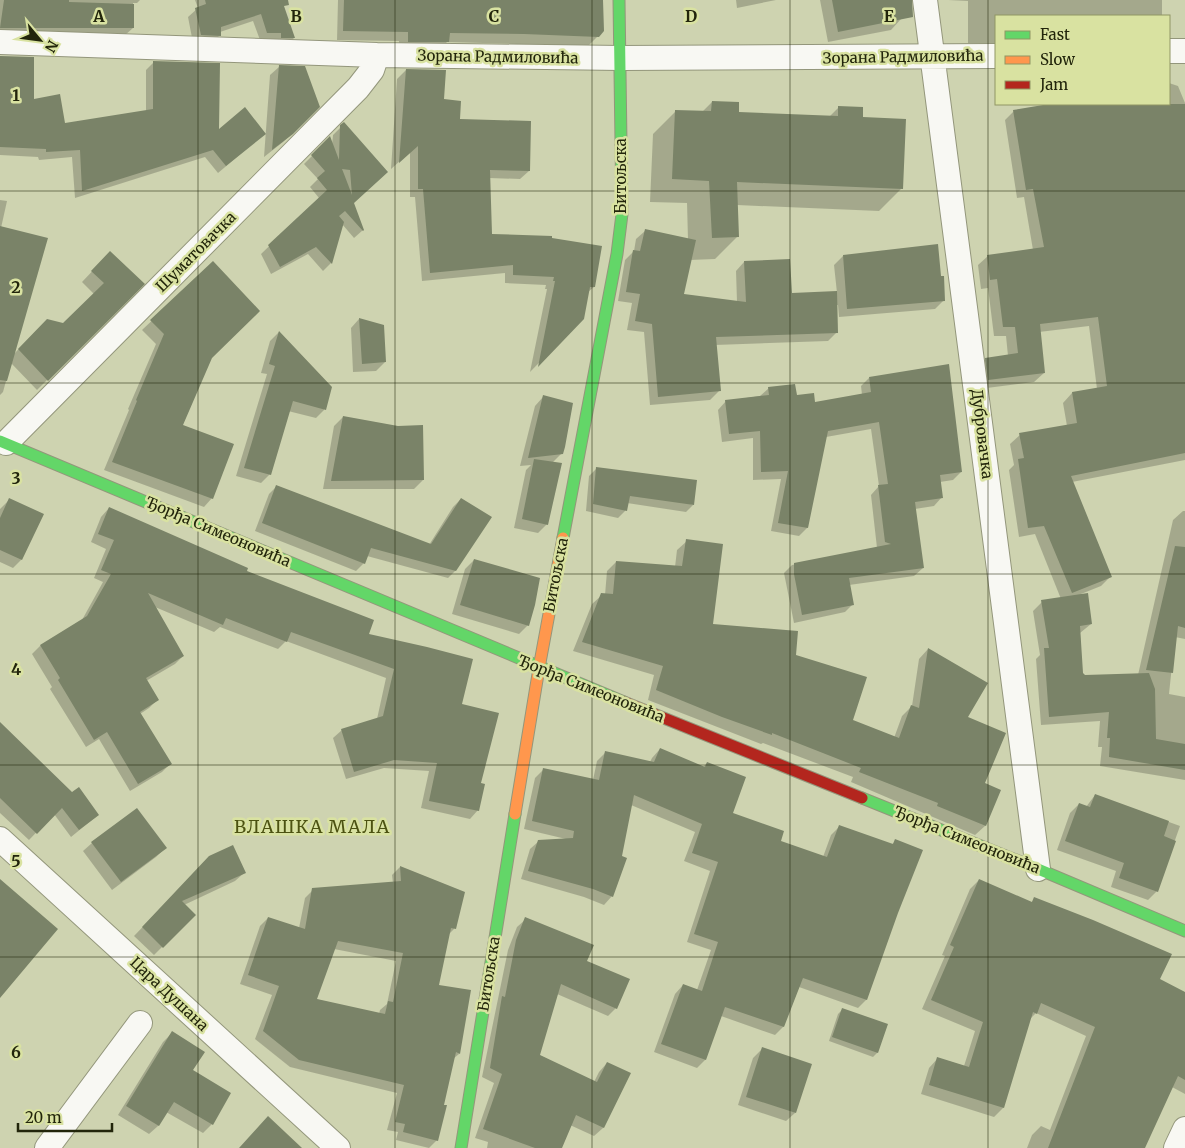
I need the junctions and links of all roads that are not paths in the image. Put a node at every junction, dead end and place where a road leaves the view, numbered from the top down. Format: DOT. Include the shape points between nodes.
graph roads {
  1 [pos="619,0"];
  2 [pos="925,0"];
  3 [pos="0,42"];
  4 [pos="1170,51"];
  5 [pos="1185,51"];
  6 [pos="377,55"];
  7 [pos="995,56"];
  8 [pos="932,57"];
  9 [pos="620,58"];
  10 [pos="3,442"];
  11 [pos="539,668"];
  12 [pos="0,839"];
  13 [pos="1038,869"];
  14 [pos="1185,931"];
  15 [pos="140,1023"];
  16 [pos="1185,1129"];
  17 [pos="47,1148"];
  18 [pos="338,1148"];
  19 [pos="461,1148"];
  20 [pos="1176,1148"];
  1 -- 9 [label="street, Битољска"];
  2 -- 8 [label="street, Дубровачка"];
  3 -- 6 [label="street, Зорана Радмиловића"];
  4 -- 5 [label="street"];
  6 -- 9 [label="street, Зорана Радмиловића"];
  6 -- 10 [label="street, Шуматовачка" via="372,70 358,88"];
  7 -- 8 [label="street, Зорана Радмиловића"];
  8 -- 9 [label="street, Зорана Радмиловића"];
  8 -- 13 [label="street, Дубровачка"];
  9 -- 11 [label="street, Битољска" via="622,214 617,254"];
  10 -- 11 [label="street, Ђорђа Симеоновића"];
  11 -- 13 [label="street, Ђорђа Симеоновића"];
  11 -- 19 [label="street, Битољска"];
  12 -- 18 [label="street, Цара Душана"];
  13 -- 14 [label="street, Ђорђа Симеоновића"];
  15 -- 17 [label="street"];
  16 -- 20 [label="street"];
}
